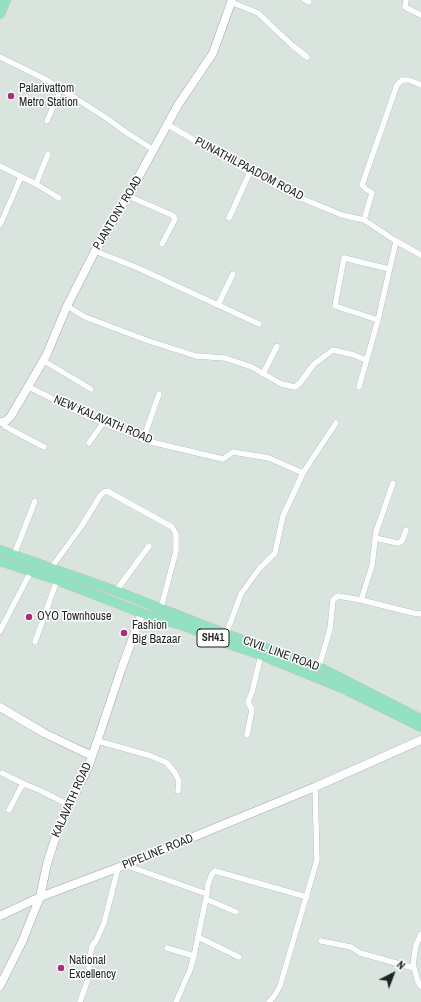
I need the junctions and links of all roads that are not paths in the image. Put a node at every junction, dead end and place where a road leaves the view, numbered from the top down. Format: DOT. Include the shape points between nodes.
graph roads {
  1 [pos="6,0"];
  2 [pos="406,0"];
  3 [pos="231,1"];
  4 [pos="0,14"];
  5 [pos="421,15"];
  6 [pos="0,57"];
  7 [pos="307,57"];
  8 [pos="421,85"];
  9 [pos="61,89"];
  10 [pos="47,121"];
  11 [pos="168,125"];
  12 [pos="154,150"];
  13 [pos="48,154"];
  14 [pos="0,166"];
  15 [pos="250,172"];
  16 [pos="21,177"];
  17 [pos="36,184"];
  18 [pos="128,196"];
  19 [pos="59,198"];
  20 [pos="229,218"];
  21 [pos="364,220"];
  22 [pos="0,225"];
  23 [pos="396,241"];
  24 [pos="162,244"];
  25 [pos="95,251"];
  26 [pos="421,254"];
  27 [pos="389,269"];
  28 [pos="234,274"];
  29 [pos="218,305"];
  30 [pos="67,306"];
  31 [pos="378,320"];
  32 [pos="259,324"];
  33 [pos="277,346"];
  34 [pos="366,360"];
  35 [pos="44,361"];
  36 [pos="263,374"];
  37 [pos="29,387"];
  38 [pos="360,387"];
  39 [pos="91,389"];
  40 [pos="159,394"];
  41 [pos="1,422"];
  42 [pos="103,423"];
  43 [pos="336,423"];
  44 [pos="143,440"];
  45 [pos="89,443"];
  46 [pos="44,447"];
  47 [pos="303,473"];
  48 [pos="393,483"];
  49 [pos="35,501"];
  50 [pos="406,530"];
  51 [pos="375,538"];
  52 [pos="149,546"];
  53 [pos="0,550"];
  54 [pos="14,555"];
  55 [pos="0,561"];
  56 [pos="52,568"];
  57 [pos="31,571"];
  58 [pos="57,580"];
  59 [pos="84,580"];
  60 [pos="81,589"];
  61 [pos="116,592"];
  62 [pos="361,600"];
  63 [pos="161,608"];
  64 [pos="142,613"];
  65 [pos="421,614"];
  66 [pos="0,631"];
  67 [pos="226,634"];
  68 [pos="35,642"];
  69 [pos="261,655"];
  70 [pos="319,667"];
  71 [pos="0,706"];
  72 [pos="421,719"];
  73 [pos="421,727"];
  74 [pos="247,735"];
  75 [pos="421,740"];
  76 [pos="98,741"];
  77 [pos="92,756"];
  78 [pos="2,772"];
  79 [pos="24,784"];
  80 [pos="315,787"];
  81 [pos="178,791"];
  82 [pos="69,805"];
  83 [pos="9,810"];
  84 [pos="122,867"];
  85 [pos="206,896"];
  86 [pos="40,897"];
  87 [pos="307,897"];
  88 [pos="2,912"];
  89 [pos="236,912"];
  90 [pos="421,934"];
  91 [pos="198,936"];
  92 [pos="321,941"];
  93 [pos="167,948"];
  94 [pos="194,956"];
  95 [pos="240,956"];
  96 [pos="414,968"];
  97 [pos="0,986"];
  98 [pos="421,986"];
  99 [pos="80,1002"];
  100 [pos="176,1002"];
  101 [pos="269,1002"];
  1 -- 4 [label="main road"];
  2 -- 5 [label="street" via="405,7"];
  3 -- 7 [label="street" via="258,13"];
  3 -- 11 [label="street, PJANTONY ROAD" via="213,53 178,105"];
  6 -- 9 [label="street"];
  8 -- 21 [label="street" via="410,80 402,80 397,85 362,185 372,193"];
  9 -- 10 [label="street"];
  9 -- 12 [label="street"];
  11 -- 12 [label="street, PJANTONY ROAD"];
  11 -- 15 [label="street, PUNATHILPAADOM ROAD"];
  12 -- 18 [label="street, PJANTONY ROAD"];
  13 -- 17 [label="street"];
  14 -- 16 [label="street"];
  15 -- 20 [label="street"];
  15 -- 21 [label="street, PUNATHILPAADOM ROAD" via="291,194 342,215"];
  16 -- 17 [label="street"];
  16 -- 22 [label="street"];
  17 -- 19 [label="street"];
  18 -- 24 [label="street" via="174,217 175,220"];
  18 -- 25 [label="street, PJANTONY ROAD"];
  21 -- 23 [label="street, PUNATHILPAADOM ROAD"];
  23 -- 26 [label="street, PUNATHILPAADOM ROAD"];
  23 -- 27 [label="street"];
  25 -- 29 [label="street"];
  25 -- 30 [label="street, PJANTONY ROAD"];
  27 -- 31 [label="street"];
  27 -- 31 [label="street" via="344,258 335,306"];
  28 -- 29 [label="street"];
  29 -- 32 [label="street"];
  30 -- 35 [label="street, PJANTONY ROAD"];
  30 -- 36 [label="street" via="85,317 146,340 196,356 225,358 252,367"];
  31 -- 34 [label="street"];
  33 -- 36 [label="street"];
  34 -- 36 [label="street" via="333,350 314,364 295,387 281,384"];
  34 -- 38 [label="street"];
  35 -- 37 [label="street, PJANTONY ROAD"];
  35 -- 39 [label="street"];
  37 -- 41 [label="street, PJANTONY ROAD" via="12,416"];
  37 -- 42 [label="street, NEW KALAVATH ROAD"];
  40 -- 44 [label="street"];
  41 -- 46 [label="street"];
  42 -- 44 [label="street, NEW KALAVATH ROAD"];
  42 -- 45 [label="street"];
  43 -- 47 [label="street"];
  44 -- 47 [label="street, NEW KALAVATH ROAD" via="222,459 233,452 269,458"];
  47 -- 67 [label="street" via="283,516 275,553 259,569 241,594"];
  48 -- 51 [label="street"];
  49 -- 54 [label="street"];
  50 -- 51 [label="street" via="402,541 398,543"];
  51 -- 62 [label="street" via="372,566"];
  52 -- 61 [label="street"];
  53 -- 54 [label="main road, CIVIL LINE ROAD / SH41"];
  54 -- 56 [label="main road, CIVIL LINE ROAD / SH41"];
  55 -- 57 [label="main road, CIVIL LINE ROAD / SH41"];
  56 -- 59 [label="main road, CIVIL LINE ROAD / SH41"];
  56 -- 63 [label="street" via="100,496 107,491 172,527 176,534 176,552"];
  57 -- 58 [label="main road, CIVIL LINE ROAD / SH41"];
  57 -- 66 [label="street"];
  58 -- 60 [label="main road, CIVIL LINE ROAD / SH41"];
  58 -- 68 [label="street"];
  59 -- 60 [label="main road"];
  59 -- 61 [label="main road, CIVIL LINE ROAD / SH41"];
  60 -- 64 [label="main road, CIVIL LINE ROAD / SH41"];
  61 -- 63 [label="main road, CIVIL LINE ROAD / SH41"];
  62 -- 65 [label="street"];
  62 -- 70 [label="street" via="338,596 333,600 330,629"];
  63 -- 67 [label="main road, CIVIL LINE ROAD / SH41"];
  64 -- 69 [label="main road, CIVIL LINE ROAD / SH41" via="186,626"];
  64 -- 76 [label="street, KALAVATH ROAD"];
  67 -- 70 [label="main road, CIVIL LINE ROAD / SH41"];
  69 -- 73 [label="main road, CIVIL LINE ROAD / SH41" via="342,688"];
  69 -- 74 [label="street" via="248,702 252,710"];
  70 -- 72 [label="main road, CIVIL LINE ROAD / SH41"];
  71 -- 77 [label="street" via="44,733"];
  75 -- 80 [label="street, PIPELINE ROAD"];
  76 -- 77 [label="street, KALAVATH ROAD"];
  76 -- 81 [label="street" via="167,763 179,781"];
  77 -- 82 [label="street, KALAVATH ROAD"];
  78 -- 79 [label="street"];
  79 -- 82 [label="street"];
  79 -- 83 [label="street"];
  80 -- 84 [label="street, PIPELINE ROAD"];
  80 -- 87 [label="street" via="317,860"];
  82 -- 86 [label="street, KALAVATH ROAD" via="60,823 47,864"];
  84 -- 85 [label="street"];
  84 -- 86 [label="street, PIPELINE ROAD"];
  84 -- 99 [label="street" via="104,923 92,946 89,976"];
  85 -- 87 [label="street" via="214,872"];
  85 -- 89 [label="street"];
  85 -- 91 [label="street"];
  86 -- 88 [label="street, PIPELINE ROAD"];
  86 -- 97 [label="street, KALAVATH ROAD" via="22,942"];
  87 -- 101 [label="street" via="280,986"];
  90 -- 96 [label="street" via="416,945"];
  91 -- 94 [label="street"];
  91 -- 95 [label="street"];
  92 -- 96 [label="street" via="351,947 360,953"];
  93 -- 94 [label="street"];
  94 -- 100 [label="street"];
  96 -- 98 [label="street"];
}
